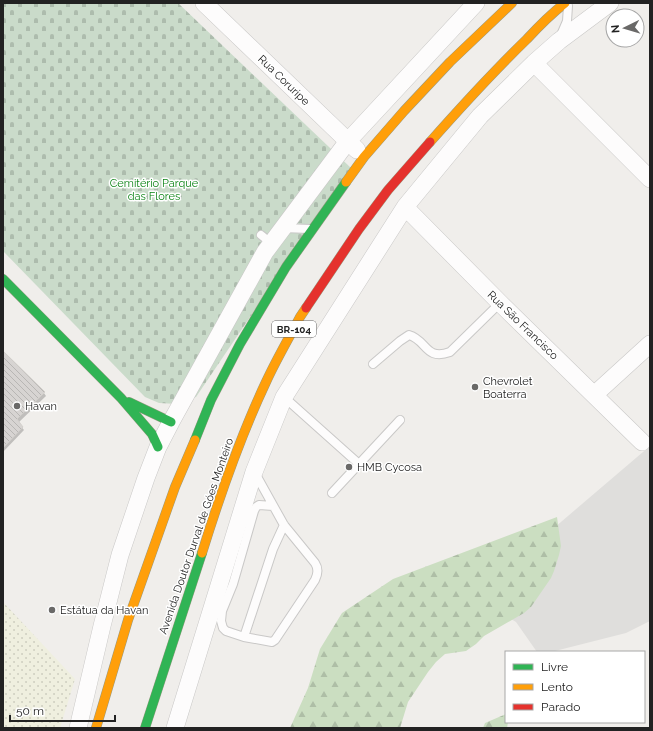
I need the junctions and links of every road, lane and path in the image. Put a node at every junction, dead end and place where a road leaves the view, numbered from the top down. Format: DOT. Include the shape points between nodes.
graph roads {
  1 [pos="204,3"];
  2 [pos="512,3"];
  3 [pos="566,3"];
  4 [pos="610,3"];
  5 [pos="473,4"];
  6 [pos="559,41"];
  7 [pos="534,63"];
  8 [pos="348,142"];
  9 [pos="364,157"];
  10 [pos="650,179"];
  11 [pos="405,207"];
  12 [pos="283,228"];
  13 [pos="312,229"];
  14 [pos="3,279"];
  15 [pos="500,303"];
  16 [pos="650,344"];
  17 [pos="373,364"];
  18 [pos="594,395"];
  19 [pos="284,397"];
  20 [pos="121,398"];
  21 [pos="400,420"];
  22 [pos="171,422"];
  23 [pos="642,442"];
  24 [pos="158,447"];
  25 [pos="359,464"];
  26 [pos="254,472"];
  27 [pos="332,493"];
  28 [pos="273,506"];
  29 [pos="284,526"];
  30 [pos="244,637"];
  31 [pos="78,728"];
  32 [pos="96,728"];
  33 [pos="144,728"];
  34 [pos="175,728"];
  1 -- 8 [label="street, Rua Coruripe"];
  2 -- 9 [label="main road, BR-104" via="450,62"];
  3 -- 6 [label="lane" via="567,21"];
  3 -- 33 [label="main road, Avenida Doutor Durval de Góes Monteiro / BR-104" via="474,92 388,190 300,317 266,381 239,444"];
  4 -- 6 [label="street"];
  5 -- 8 [label="street"];
  6 -- 7 [label="street"];
  7 -- 10 [label="street"];
  7 -- 11 [label="street" via="480,116"];
  8 -- 9 [label="street, Rua Coruripe"];
  8 -- 12 [label="street"];
  9 -- 13 [label="main road, BR-104"];
  11 -- 15 [label="street, Rua São Francisco"];
  11 -- 19 [label="street"];
  12 -- 13 [label="lane"];
  12 -- 22 [label="street" via="266,239 265,252"];
  13 -- 32 [label="main road, BR-104" via="240,344 211,400 174,487 128,620"];
  14 -- 20 [label="main road"];
  15 -- 17 [label="lane" via="450,352 439,355 430,352 415,337 409,335"];
  15 -- 18 [label="street, Rua São Francisco"];
  16 -- 18 [label="street"];
  18 -- 23 [label="street, Rua São Francisco"];
  19 -- 25 [label="lane"];
  19 -- 26 [label="street"];
  20 -- 22 [label="main road"];
  20 -- 24 [label="main road" via="152,434"];
  21 -- 25 [label="lane"];
  22 -- 24 [label="street"];
  24 -- 31 [label="street" via="120,555"];
  25 -- 27 [label="lane"];
  26 -- 28 [label="lane"];
  26 -- 34 [label="street"];
  28 -- 29 [label="lane"];
  28 -- 30 [label="lane" via="256,507 221,616 221,625 226,631"];
  29 -- 30 [label="lane" via="273,549"];
  29 -- 30 [label="lane" via="315,563 317,575 275,640 268,642"];
}
